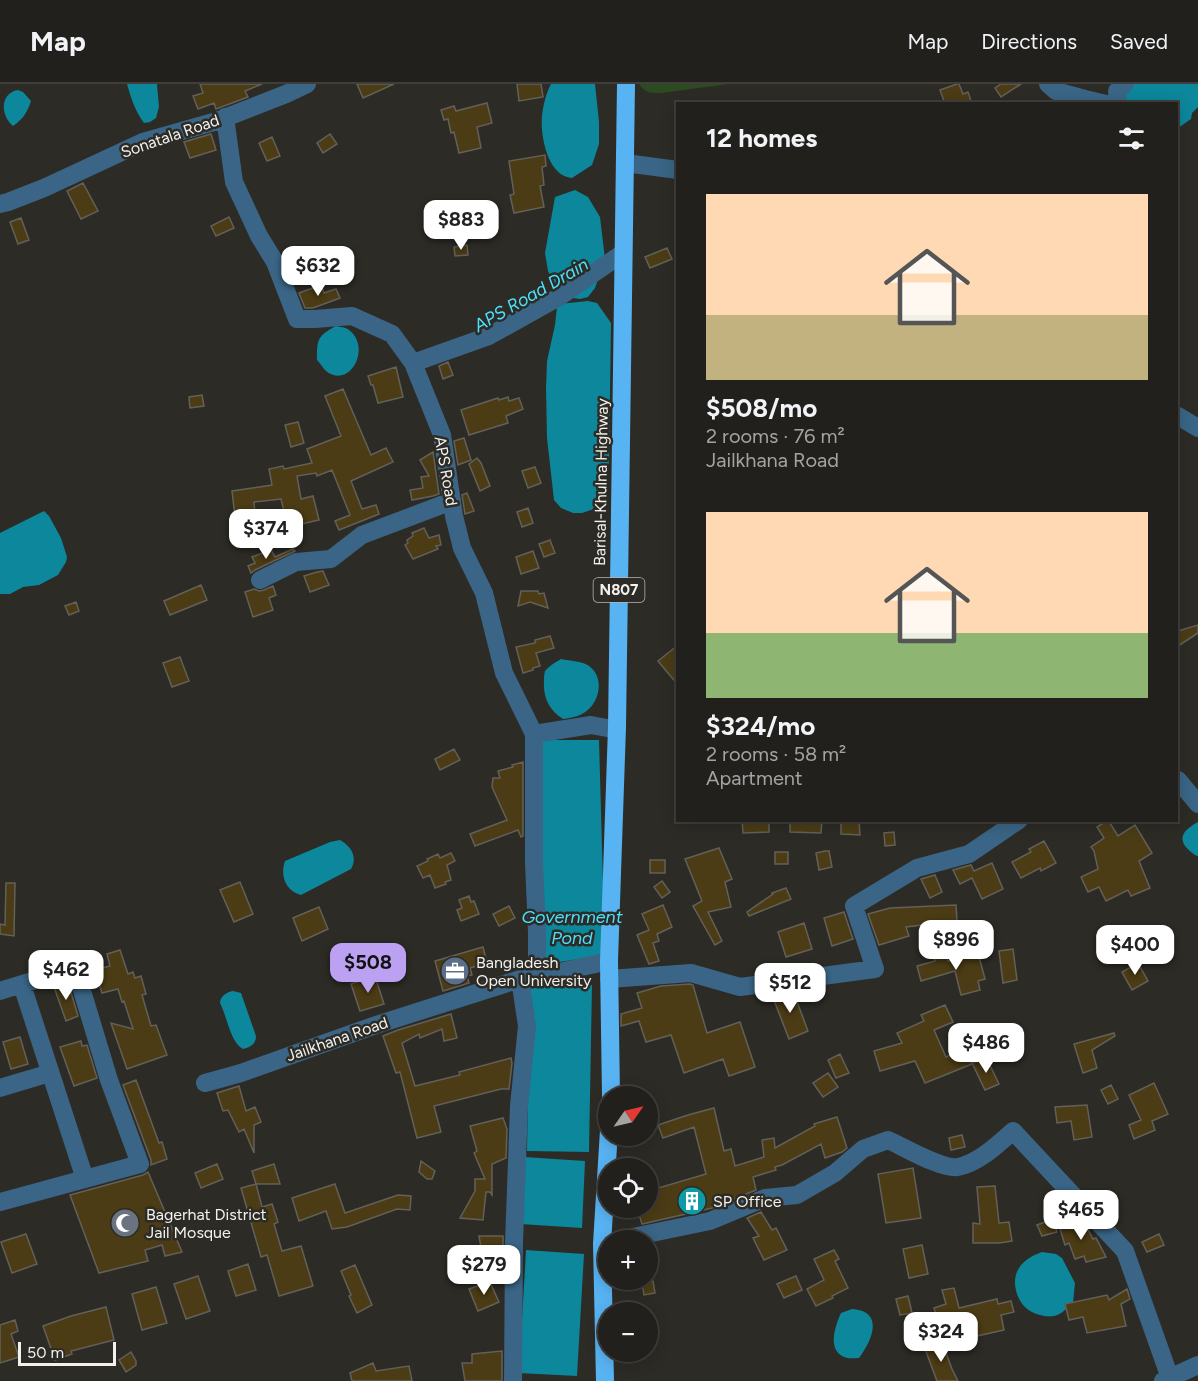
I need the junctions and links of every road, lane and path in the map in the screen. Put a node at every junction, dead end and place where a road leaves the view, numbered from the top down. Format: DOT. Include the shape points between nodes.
graph roads {
  1 [pos="307,84"];
  2 [pos="626,84"];
  3 [pos="1048,84"];
  4 [pos="1125,84"];
  5 [pos="1098,102"];
  6 [pos="1118,102"];
  7 [pos="225,117"];
  8 [pos="625,163"];
  9 [pos="676,170"];
  10 [pos="0,204"];
  11 [pos="623,253"];
  12 [pos="413,363"];
  13 [pos="1178,416"];
  14 [pos="1198,428"];
  15 [pos="452,501"];
  16 [pos="260,580"];
  17 [pos="617,727"];
  18 [pos="534,737"];
  19 [pos="1178,780"];
  20 [pos="1198,804"];
  21 [pos="1016,822"];
  22 [pos="609,970"];
  23 [pos="528,978"];
  24 [pos="22,985"];
  25 [pos="0,991"];
  26 [pos="50,1073"];
  27 [pos="205,1083"];
  28 [pos="611,1086"];
  29 [pos="0,1088"];
  30 [pos="609,1146"];
  31 [pos="85,1179"];
  32 [pos="0,1202"];
  33 [pos="609,1230"];
  34 [pos="658,1232"];
  35 [pos="608,1290"];
  36 [pos="1198,1365"];
  37 [pos="1167,1379"];
  38 [pos="513,1381"];
  39 [pos="605,1381"];
  1 -- 7 [label="street, Sonatala Road"];
  2 -- 8 [label="highway, Barisal-Khulna Highway / N807"];
  3 -- 5 [label="street" via="1056,91"];
  4 -- 6 [label="street" via="1117,90"];
  7 -- 10 [label="street, Sonatala Road" via="143,142"];
  7 -- 12 [label="street, APS Road" via="234,182 275,262 297,319 352,316 392,334"];
  8 -- 9 [label="street"];
  8 -- 11 [label="highway, Barisal-Khulna Highway / N807"];
  11 -- 12 [label="street" via="560,297 489,336"];
  11 -- 17 [label="highway, Barisal-Khulna Highway / N807"];
  12 -- 15 [label="street, APS Road" via="442,435"];
  13 -- 14 [label="street"];
  15 -- 16 [label="street" via="362,536 331,559 296,562"];
  15 -- 18 [label="street, APS Road" via="462,548 484,593 504,673"];
  17 -- 18 [label="street" via="591,725"];
  17 -- 22 [label="highway, Barisal-Khulna Highway / N807"];
  18 -- 23 [label="street" via="537,932"];
  19 -- 20 [label="street"];
  21 -- 22 [label="street, Jailkhana Road" via="969,854 916,867 854,906 875,969 740,987 691,973"];
  22 -- 23 [label="street, Jailkhana Road"];
  22 -- 28 [label="highway, Barisal-Khulna Highway / N807"];
  23 -- 27 [label="street, Jailkhana Road"];
  23 -- 38 [label="street" via="519,1106"];
  24 -- 25 [label="street"];
  24 -- 26 [label="street"];
  24 -- 31 [label="street" via="71,969 76,972 140,1164"];
  26 -- 29 [label="street"];
  26 -- 31 [label="street"];
  30 -- 33 [label="highway"];
  31 -- 32 [label="street"];
  34 -- 37 [label="street" via="710,1221 765,1198 797,1195 835,1173 864,1149 888,1140 940,1165 957,1167 976,1160 1013,1131 1125,1251"];
  35 -- 39 [label="highway"];
  36 -- 37 [label="street"];
}
